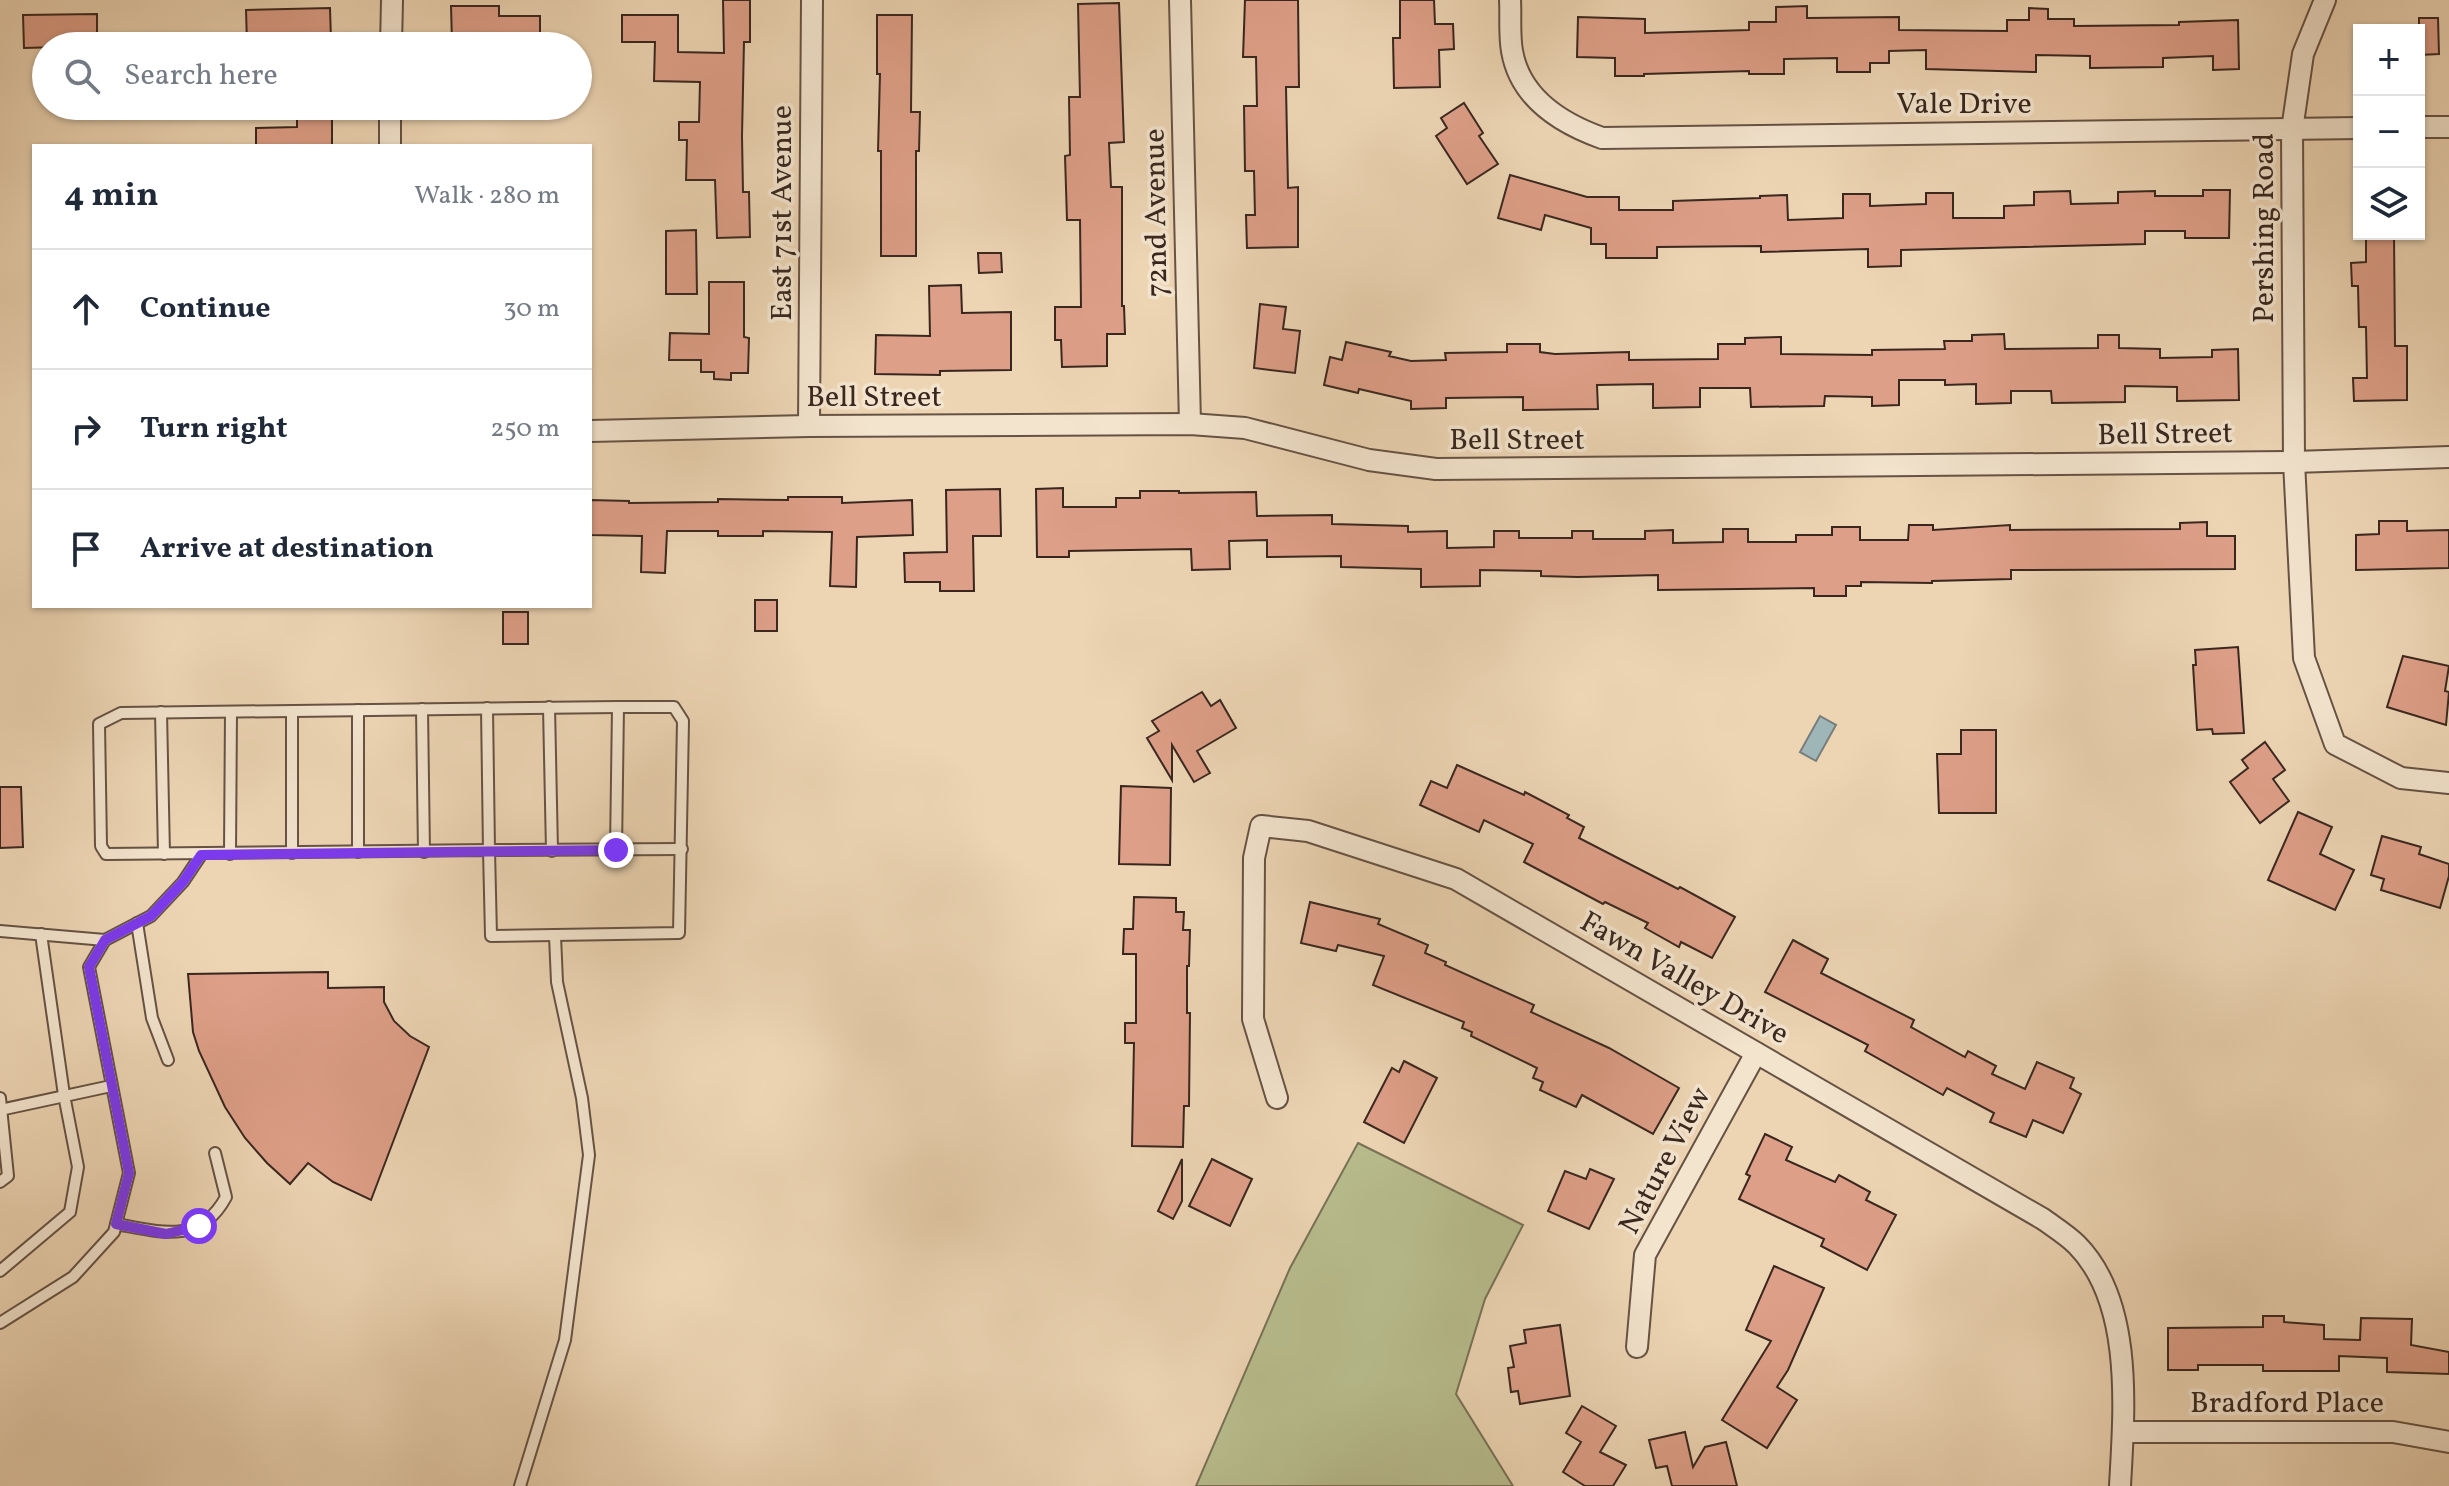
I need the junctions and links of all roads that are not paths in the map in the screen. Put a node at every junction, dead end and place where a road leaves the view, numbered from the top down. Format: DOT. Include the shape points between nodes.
graph roads {
  1 [pos="392,0"];
  2 [pos="812,0"];
  3 [pos="1180,0"];
  4 [pos="1510,0"];
  5 [pos="2325,0"];
  6 [pos="391,32"];
  7 [pos="390,120"];
  8 [pos="2425,127"];
  9 [pos="2449,127"];
  10 [pos="2353,128"];
  11 [pos="2292,130"];
  12 [pos="390,144"];
  13 [pos="1190,424"];
  14 [pos="809,426"];
  15 [pos="592,431"];
  16 [pos="2449,457"];
  17 [pos="2294,462"];
  18 [pos="549,707"];
  19 [pos="618,707"];
  20 [pos="487,708"];
  21 [pos="422,709"];
  22 [pos="358,710"];
  23 [pos="292,711"];
  24 [pos="161,712"];
  25 [pos="231,712"];
  26 [pos="2449,783"];
  27 [pos="682,849"];
  28 [pos="489,850"];
  29 [pos="616,850"];
  30 [pos="552,851"];
  31 [pos="358,852"];
  32 [pos="424,852"];
  33 [pos="292,853"];
  34 [pos="164,854"];
  35 [pos="230,854"];
  36 [pos="201,855"];
  37 [pos="137,923"];
  38 [pos="0,931"];
  39 [pos="41,934"];
  40 [pos="555,936"];
  41 [pos="105,940"];
  42 [pos="1756,1053"];
  43 [pos="168,1060"];
  44 [pos="111,1086"];
  45 [pos="64,1095"];
  46 [pos="0,1098"];
  47 [pos="1277,1098"];
  48 [pos="1,1110"];
  49 [pos="215,1153"];
  50 [pos="0,1182"];
  51 [pos="116,1224"];
  52 [pos="0,1271"];
  53 [pos="1,1321"];
  54 [pos="1637,1347"];
  55 [pos="2123,1432"];
  56 [pos="2449,1442"];
  57 [pos="520,1486"];
  58 [pos="2120,1486"];
  1 -- 6 [label="street"];
  2 -- 14 [label="street, East 71st Avenue"];
  3 -- 13 [label="street, 72nd Avenue"];
  4 -- 11 [label="street, Vale Drive" via="1512,52 1525,87 1572,127 1602,138"];
  5 -- 11 [label="street, Pershing Road" via="2303,54"];
  7 -- 12 [label="street"];
  8 -- 9 [label="street"];
  10 -- 11 [label="street, Vale Drive"];
  11 -- 17 [label="street, Pershing Road"];
  13 -- 14 [label="street, Bell Street"];
  13 -- 17 [label="street, Bell Street" via="1245,428 1369,460 1436,469"];
  14 -- 15 [label="street, Bell Street"];
  16 -- 17 [label="street, Bell Street"];
  17 -- 26 [label="street, Pershing Road" via="2304,658 2335,744 2401,778"];
  18 -- 19 [label="lane"];
  18 -- 20 [label="lane"];
  18 -- 30 [label="lane"];
  19 -- 27 [label="lane" via="674,707 683,721"];
  19 -- 29 [label="lane"];
  20 -- 21 [label="lane"];
  20 -- 28 [label="lane"];
  21 -- 22 [label="lane"];
  21 -- 32 [label="lane"];
  22 -- 23 [label="lane"];
  22 -- 31 [label="lane"];
  23 -- 25 [label="lane"];
  23 -- 33 [label="lane"];
  24 -- 25 [label="lane"];
  24 -- 34 [label="lane"];
  24 -- 34 [label="lane" via="121,713 99,724 101,846 106,854"];
  25 -- 35 [label="lane"];
  27 -- 29 [label="lane"];
  27 -- 40 [label="lane" via="679,933"];
  28 -- 30 [label="lane"];
  28 -- 32 [label="lane"];
  28 -- 40 [label="lane" via="491,936"];
  29 -- 30 [label="lane"];
  31 -- 32 [label="lane"];
  31 -- 33 [label="lane"];
  33 -- 35 [label="lane"];
  34 -- 36 [label="lane"];
  35 -- 36 [label="lane"];
  36 -- 37 [label="lane" via="151,916"];
  37 -- 41 [label="lane"];
  37 -- 43 [label="lane" via="152,1018"];
  38 -- 39 [label="lane"];
  39 -- 41 [label="lane"];
  39 -- 45 [label="lane"];
  40 -- 57 [label="lane" via="557,982 589,1155 565,1340"];
  41 -- 44 [label="lane" via="89,967"];
  42 -- 47 [label="street, Fawn Valley Drive" via="1456,879 1308,831 1261,826 1254,858 1253,1019"];
  42 -- 54 [label="street, Nature View" via="1645,1255"];
  42 -- 55 [label="street, Fawn Valley Drive" via="2043,1219 2077,1245 2106,1286 2115,1321"];
  44 -- 45 [label="lane"];
  44 -- 51 [label="lane" via="129,1173"];
  45 -- 48 [label="lane"];
  45 -- 52 [label="lane" via="78,1167 70,1212"];
  46 -- 48 [label="lane"];
  48 -- 50 [label="lane" via="8,1176"];
  49 -- 51 [label="lane" via="226,1197 217,1214 199,1226 166,1234"];
  51 -- 53 [label="lane" via="73,1277"];
  55 -- 56 [label="street, Bradford Place" via="2393,1432"];
  55 -- 58 [label="street, Fawn Valley Drive"];
}
